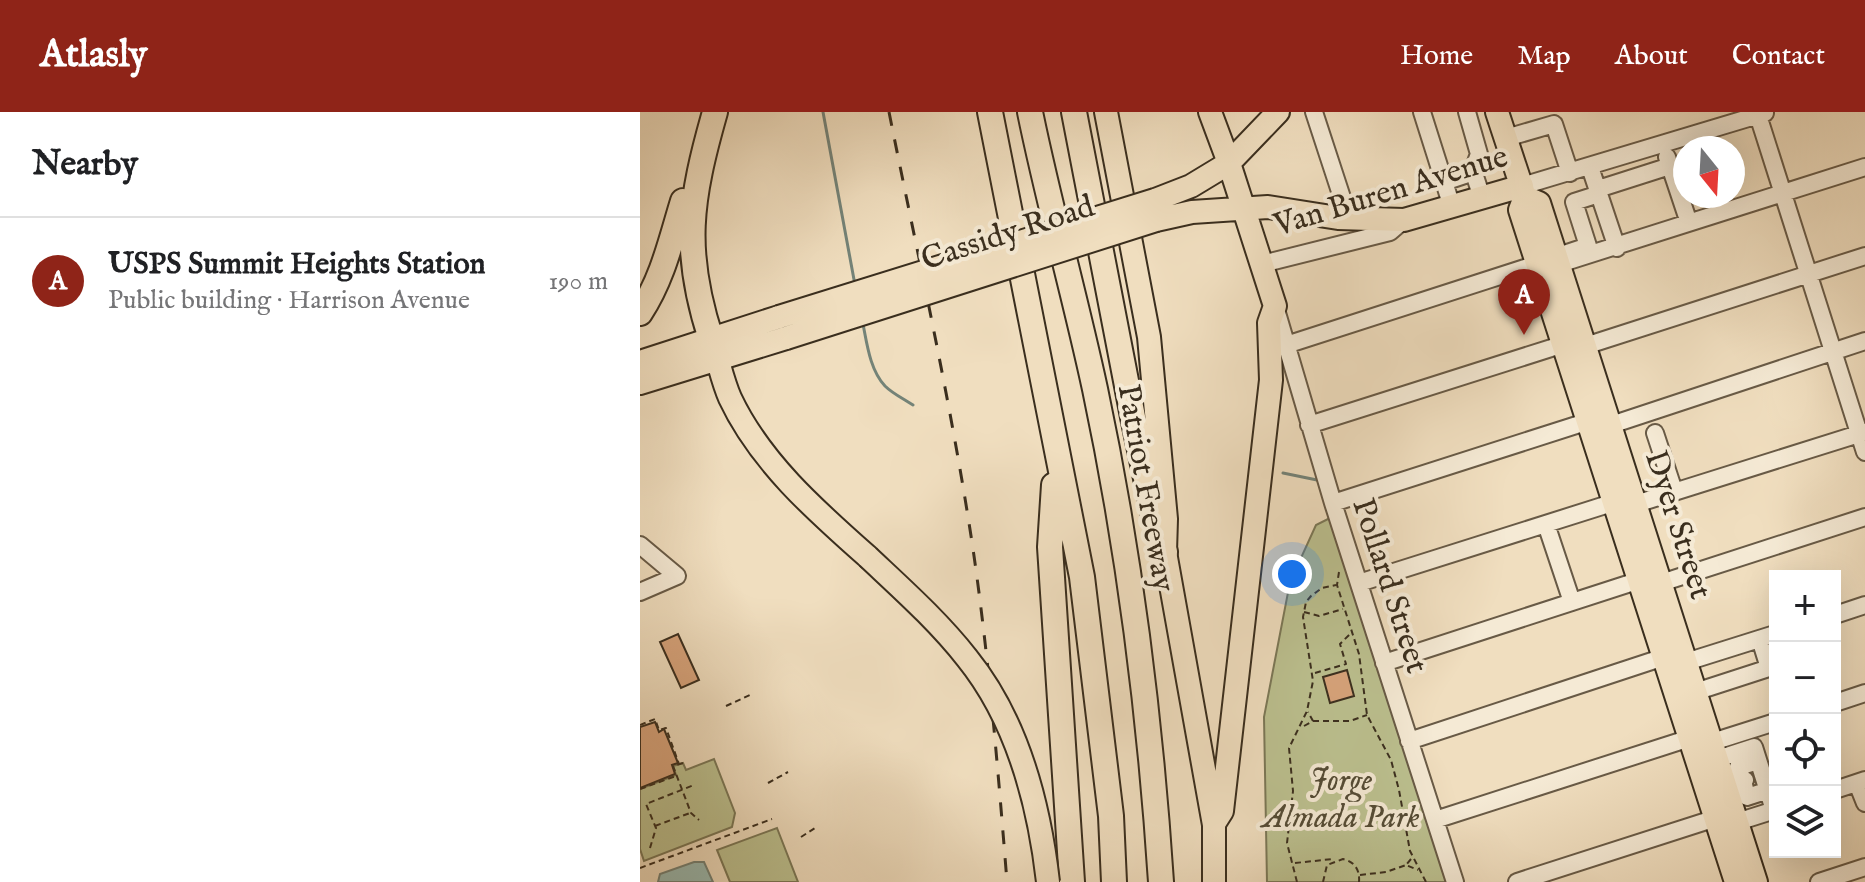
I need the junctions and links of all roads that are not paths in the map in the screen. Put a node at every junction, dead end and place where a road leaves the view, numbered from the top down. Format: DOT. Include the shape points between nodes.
graph roads {
  1 [pos="715,112"];
  2 [pos="990,112"];
  3 [pos="1030,112"];
  4 [pos="1074,112"];
  5 [pos="1106,112"];
  6 [pos="1210,112"];
  7 [pos="1278,112"];
  8 [pos="1314,112"];
  9 [pos="1422,112"];
  10 [pos="1467,112"];
  11 [pos="1497,112"];
  12 [pos="1761,113"];
  13 [pos="1506,138"];
  14 [pos="1663,144"];
  15 [pos="705,147"];
  16 [pos="1229,163"];
  17 [pos="1670,166"];
  18 [pos="1590,167"];
  19 [pos="1865,167"];
  20 [pos="1474,172"];
  21 [pos="1570,173"];
  22 [pos="1444,182"];
  23 [pos="1524,191"];
  24 [pos="1598,191"];
  25 [pos="1783,194"];
  26 [pos="1482,198"];
  27 [pos="1452,207"];
  28 [pos="1244,208"];
  29 [pos="1155,210"];
  30 [pos="1686,214"];
  31 [pos="1349,219"];
  32 [pos="1404,220"];
  33 [pos="1617,248"];
  34 [pos="1590,251"];
  35 [pos="1865,256"];
  36 [pos="1551,261"];
  37 [pos="1262,264"];
  38 [pos="1808,275"];
  39 [pos="1275,306"];
  40 [pos="640,313"];
  41 [pos="1865,341"];
  42 [pos="1286,345"];
  43 [pos="1574,345"];
  44 [pos="715,349"];
  45 [pos="1833,351"];
  46 [pos="640,362"];
  47 [pos="669,373"];
  48 [pos="640,383"];
  49 [pos="730,398"];
  50 [pos="1596,421"];
  51 [pos="1309,425"];
  52 [pos="1655,433"];
  53 [pos="1862,433"];
  54 [pos="1865,452"];
  55 [pos="1056,454"];
  56 [pos="1674,491"];
  57 [pos="1333,503"];
  58 [pos="1625,503"];
  59 [pos="1865,517"];
  60 [pos="1546,524"];
  61 [pos="640,545"];
  62 [pos="1165,552"];
  63 [pos="1650,581"];
  64 [pos="1359,583"];
  65 [pos="640,592"];
  66 [pos="1572,602"];
  67 [pos="1865,605"];
  68 [pos="1841,613"];
  69 [pos="1767,636"];
  70 [pos="1675,659"];
  71 [pos="1384,663"];
  72 [pos="1865,693"];
  73 [pos="1697,698"];
  74 [pos="1841,701"];
  75 [pos="1769,730"];
  76 [pos="1409,741"];
  77 [pos="1740,767"];
  78 [pos="1861,782"];
  79 [pos="1841,788"];
  80 [pos="1769,803"];
  81 [pos="1865,803"];
  82 [pos="1769,811"];
  83 [pos="1435,820"];
  84 [pos="1727,820"];
  85 [pos="1214,825"];
  86 [pos="1865,867"];
  87 [pos="1048,882"];
  88 [pos="1072,882"];
  89 [pos="1114,882"];
  90 [pos="1161,882"];
  91 [pos="1214,882"];
  92 [pos="1455,882"];
  93 [pos="1517,882"];
  94 [pos="1736,882"];
  95 [pos="1756,882"];
  96 [pos="1819,882"];
  1 -- 15 [label="highway"];
  2 -- 55 [label="highway"];
  3 -- 90 [label="highway, Patriot Freeway" via="1093,378 1128,565 1152,745"];
  4 -- 62 [label="highway"];
  5 -- 62 [label="main road" via="1149,337"];
  6 -- 16 [label="main road"];
  7 -- 16 [label="main road, Cassidy Road"];
  8 -- 31 [label="street"];
  9 -- 22 [label="street"];
  10 -- 20 [label="street" via="1479,154"];
  11 -- 13 [label="main road, Dyer Street"];
  12 -- 14 [label="street, Van Buren Avenue"];
  12 -- 25 [label="street"];
  13 -- 21 [label="street" via="1554,124"];
  13 -- 23 [label="main road, Dyer Street"];
  14 -- 17 [label="street"];
  14 -- 18 [label="street, Van Buren Avenue"];
  15 -- 40 [label="highway" via="690,175 662,269"];
  15 -- 44 [label="highway" via="691,245 698,296"];
  16 -- 28 [label="main road"];
  16 -- 29 [label="main road, Cassidy Road"];
  17 -- 24 [label="street"];
  17 -- 30 [label="street"];
  18 -- 21 [label="street, Van Buren Avenue"];
  18 -- 24 [label="street"];
  19 -- 25 [label="street"];
  20 -- 22 [label="street"];
  20 -- 26 [label="street"];
  21 -- 23 [label="street, Van Buren Avenue"];
  22 -- 27 [label="street"];
  23 -- 26 [label="main road, Van Buren Avenue"];
  23 -- 36 [label="main road, Dyer Street" via="1539,203"];
  24 -- 33 [label="street"];
  24 -- 34 [label="street" via="1574,202"];
  25 -- 33 [label="street"];
  25 -- 38 [label="street"];
  26 -- 27 [label="main road, Van Buren Avenue"];
  27 -- 32 [label="main road, Van Buren Avenue"];
  28 -- 29 [label="main road, Cassidy Road"];
  28 -- 31 [label="main road, Cassidy Road"];
  28 -- 37 [label="main road"];
  29 -- 44 [label="main road, Cassidy Road, bridge"];
  31 -- 32 [label="main road, Cassidy Road"];
  32 -- 37 [label="street, Van Buren Avenue" via="1390,232"];
  33 -- 34 [label="street"];
  34 -- 36 [label="street"];
  35 -- 38 [label="street"];
  36 -- 42 [label="street"];
  36 -- 43 [label="main road, Dyer Street"];
  37 -- 39 [label="main road"];
  38 -- 43 [label="street"];
  38 -- 45 [label="street"];
  39 -- 42 [label="street, Pollard Street"];
  39 -- 85 [label="main road" via="1269,323 1269,401 1222,811"];
  41 -- 45 [label="street"];
  42 -- 51 [label="street, Pollard Street"];
  43 -- 50 [label="main road, Dyer Street"];
  43 -- 51 [label="street"];
  44 -- 46 [label="main road, Cassidy Road"];
  44 -- 47 [label="main road, Cassidy Road"];
  44 -- 49 [label="main road"];
  45 -- 50 [label="street"];
  45 -- 53 [label="street"];
  47 -- 48 [label="main road, Cassidy Road"];
  47 -- 49 [label="main road" via="710,381"];
  49 -- 87 [label="main road, bridge" via="781,473 970,661 1005,717 1028,781"];
  50 -- 57 [label="street"];
  50 -- 58 [label="main road, Dyer Street"];
  51 -- 57 [label="street, Pollard Street"];
  52 -- 56 [label="street"];
  53 -- 54 [label="street"];
  53 -- 56 [label="street"];
  55 -- 88 [label="highway" via="1050,547"];
  55 -- 89 [label="highway" via="1090,635"];
  56 -- 58 [label="street"];
  57 -- 64 [label="street, Pollard Street"];
  58 -- 60 [label="street"];
  58 -- 63 [label="main road, Dyer Street"];
  59 -- 63 [label="street"];
  60 -- 64 [label="street"];
  60 -- 66 [label="street"];
  61 -- 65 [label="street" via="677,576"];
  62 -- 85 [label="main road"];
  63 -- 66 [label="street"];
  63 -- 70 [label="main road, Dyer Street"];
  64 -- 71 [label="street, Pollard Street"];
  66 -- 71 [label="street"];
  67 -- 68 [label="street"];
  69 -- 70 [label="street"];
  69 -- 73 [label="street" via="1769,668"];
  70 -- 73 [label="main road, Dyer Street" via="1672,656 1687,691"];
  70 -- 76 [label="street"];
  70 -- 77 [label="main road, Dyer Street"];
  71 -- 76 [label="street, Pollard Street"];
  72 -- 74 [label="street"];
  73 -- 77 [label="main road, Dyer Street"];
  75 -- 77 [label="street"];
  76 -- 83 [label="street, Pollard Street"];
  77 -- 80 [label="street"];
  77 -- 83 [label="street"];
  77 -- 84 [label="main road, Dyer Street"];
  78 -- 79 [label="street"];
  78 -- 81 [label="street"];
  82 -- 84 [label="street"];
  83 -- 92 [label="street, Pollard Street"];
  84 -- 93 [label="street"];
  84 -- 94 [label="main road, Dyer Street"];
  84 -- 95 [label="main road, Dyer Street"];
  85 -- 91 [label="main road"];
  86 -- 96 [label="street"];
}
